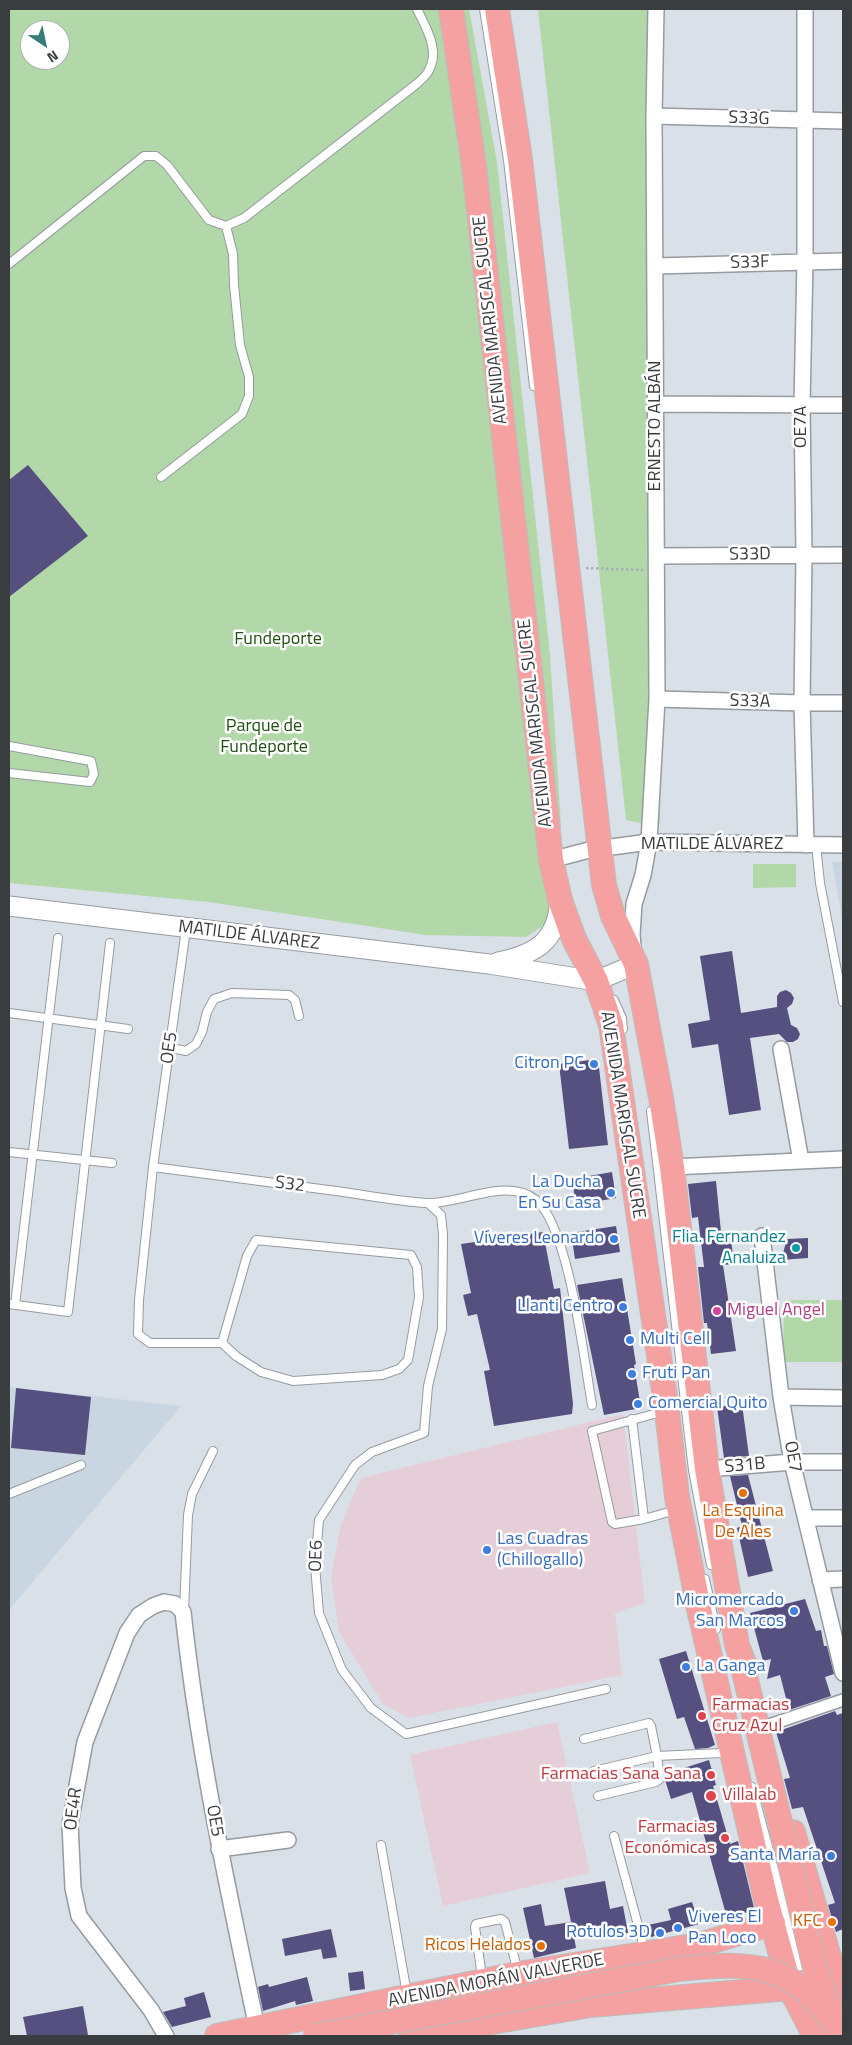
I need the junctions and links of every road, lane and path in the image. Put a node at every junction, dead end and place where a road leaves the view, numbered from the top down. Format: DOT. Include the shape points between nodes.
graph roads {
  1 [pos="417,9"];
  2 [pos="450,9"];
  3 [pos="484,9"];
  4 [pos="497,9"];
  5 [pos="656,9"];
  6 [pos="805,9"];
  7 [pos="654,116"];
  8 [pos="806,120"];
  9 [pos="843,120"];
  10 [pos="226,226"];
  11 [pos="805,261"];
  12 [pos="843,261"];
  13 [pos="9,264"];
  14 [pos="656,266"];
  15 [pos="536,397"];
  16 [pos="656,404"];
  17 [pos="802,405"];
  18 [pos="843,405"];
  19 [pos="161,477"];
  20 [pos="804,554"];
  21 [pos="843,555"];
  22 [pos="657,564"];
  23 [pos="566,567"];
  24 [pos="657,699"];
  25 [pos="843,703"];
  26 [pos="802,704"];
  27 [pos="9,746"];
  28 [pos="9,773"];
  29 [pos="649,842"];
  30 [pos="811,845"];
  31 [pos="843,845"];
  32 [pos="592,850"];
  33 [pos="558,858"];
  34 [pos="560,900"];
  35 [pos="9,906"];
  36 [pos="186,928"];
  37 [pos="58,938"];
  38 [pos="110,943"];
  39 [pos="489,964"];
  40 [pos="628,967"];
  41 [pos="605,981"];
  42 [pos="843,1002"];
  43 [pos="9,1013"];
  44 [pos="299,1016"];
  45 [pos="50,1019"];
  46 [pos="101,1025"];
  47 [pos="128,1028"];
  48 [pos="624,1037"];
  49 [pos="170,1048"];
  50 [pos="781,1048"];
  51 [pos="651,1105"];
  52 [pos="9,1152"];
  53 [pos="32,1155"];
  54 [pos="843,1159"];
  55 [pos="85,1160"];
  56 [pos="801,1161"];
  57 [pos="112,1163"];
  58 [pos="153,1167"];
  59 [pos="665,1168"];
  60 [pos="428,1203"];
  61 [pos="762,1236"];
  62 [pos="651,1241"];
  63 [pos="12,1305"];
  64 [pos="222,1343"];
  65 [pos="781,1398"];
  66 [pos="843,1398"];
  67 [pos="592,1405"];
  68 [pos="667,1411"];
  69 [pos="632,1419"];
  70 [pos="213,1451"];
  71 [pos="792,1462"];
  72 [pos="843,1462"];
  73 [pos="81,1465"];
  74 [pos="707,1469"];
  75 [pos="683,1474"];
  76 [pos="9,1494"];
  77 [pos="679,1509"];
  78 [pos="806,1518"];
  79 [pos="843,1518"];
  80 [pos="644,1519"];
  81 [pos="703,1570"];
  82 [pos="714,1578"];
  83 [pos="843,1579"];
  84 [pos="820,1580"];
  85 [pos="716,1587"];
  86 [pos="183,1612"];
  87 [pos="837,1628"];
  88 [pos="731,1644"];
  89 [pos="843,1674"];
  90 [pos="606,1689"];
  91 [pos="843,1700"];
  92 [pos="766,1726"];
  93 [pos="584,1739"];
  94 [pos="736,1750"];
  95 [pos="657,1756"];
  96 [pos="594,1771"];
  97 [pos="750,1780"];
  98 [pos="598,1796"];
  99 [pos="614,1836"];
  100 [pos="288,1840"];
  101 [pos="381,1845"];
  102 [pos="219,1850"];
  103 [pos="773,1923"];
  104 [pos="646,1953"];
  105 [pos="838,1970"];
  106 [pos="518,1974"];
  107 [pos="483,1982"];
  108 [pos="797,1985"];
  109 [pos="843,1997"];
  110 [pos="408,1998"];
  111 [pos="256,2028"];
  112 [pos="830,2032"];
  113 [pos="166,2036"];
  114 [pos="217,2036"];
  115 [pos="315,2036"];
  116 [pos="411,2036"];
  1 -- 10 [label="lane" via="433,46 433,60 428,73 244,218"];
  2 -- 33 [label="main road, AVENIDA MARISCAL SUCRE" via="474,166"];
  3 -- 15 [label="lane" via="508,160"];
  4 -- 23 [label="main road" via="520,159"];
  5 -- 7 [label="street, ERNESTO ALBÁN"];
  6 -- 8 [label="street, OE7A"];
  7 -- 8 [label="street, S33G"];
  7 -- 14 [label="street, ERNESTO ALBÁN"];
  8 -- 9 [label="street, S33G"];
  8 -- 11 [label="street, OE7A"];
  10 -- 13 [label="lane" via="209,220 167,165 156,156 144,156"];
  10 -- 19 [label="lane" via="233,254 240,346 249,377 250,396 242,414"];
  11 -- 12 [label="street, S33F"];
  11 -- 14 [label="street, S33F"];
  11 -- 17 [label="street, OE7A"];
  14 -- 16 [label="street, ERNESTO ALBÁN"];
  16 -- 17 [label="street"];
  16 -- 22 [label="street, ERNESTO ALBÁN"];
  17 -- 18 [label="street"];
  17 -- 20 [label="street, OE7A"];
  20 -- 21 [label="street, S33D"];
  20 -- 22 [label="street, S33D"];
  20 -- 26 [label="street, OE7A"];
  22 -- 23 [label="path"];
  22 -- 24 [label="street, ERNESTO ALBÁN"];
  23 -- 32 [label="main road"];
  24 -- 26 [label="street, S33A"];
  24 -- 29 [label="street, ERNESTO ALBÁN"];
  25 -- 26 [label="street, S33A"];
  26 -- 30 [label="street, OE7A"];
  27 -- 28 [label="lane" via="91,761 94,774 90,782"];
  29 -- 30 [label="street, MATILDE ÁLVAREZ"];
  29 -- 32 [label="street, MATILDE ÁLVAREZ"];
  29 -- 40 [label="street, ERNESTO ALBÁN" via="634,904"];
  30 -- 31 [label="street, MATILDE ÁLVAREZ"];
  30 -- 42 [label="lane"];
  32 -- 33 [label="street, MATILDE ÁLVAREZ"];
  32 -- 40 [label="main road"];
  33 -- 34 [label="main road, AVENIDA MARISCAL SUCRE"];
  34 -- 39 [label="street, MATILDE ÁLVAREZ" via="555,925 540,946 518,958"];
  34 -- 41 [label="main road, AVENIDA MARISCAL SUCRE" via="574,939"];
  35 -- 36 [label="street, MATILDE ÁLVAREZ"];
  36 -- 39 [label="street, MATILDE ÁLVAREZ"];
  36 -- 49 [label="lane, OE5"];
  37 -- 45 [label="lane"];
  38 -- 46 [label="lane"];
  39 -- 41 [label="street, MATILDE ÁLVAREZ"];
  40 -- 41 [label="street"];
  40 -- 59 [label="main road" via="661,1098"];
  41 -- 48 [label="lane" via="622,1018"];
  41 -- 68 [label="main road, AVENIDA MARISCAL SUCRE"];
  43 -- 45 [label="lane"];
  44 -- 49 [label="lane" via="295,1000 289,995 232,994 214,998 196,1044 186,1051"];
  45 -- 46 [label="lane"];
  45 -- 53 [label="lane"];
  46 -- 47 [label="lane"];
  46 -- 55 [label="lane"];
  49 -- 58 [label="lane, OE5"];
  50 -- 56 [label="street"];
  51 -- 59 [label="lane"];
  52 -- 53 [label="lane"];
  53 -- 55 [label="lane"];
  53 -- 63 [label="lane"];
  54 -- 56 [label="street"];
  55 -- 57 [label="lane"];
  55 -- 63 [label="lane" via="68,1312"];
  56 -- 59 [label="street"];
  58 -- 60 [label="lane, S32"];
  58 -- 64 [label="lane, OE5" via="138,1334 150,1343"];
  59 -- 74 [label="main road"];
  59 -- 82 [label="lane" via="694,1470"];
  60 -- 67 [label="lane, S32" via="507,1190 523,1192 550,1215 567,1267"];
  60 -- 90 [label="lane, OE6" via="441,1214 442,1329 428,1386 424,1433 372,1452 355,1465 319,1520 315,1566 319,1613 342,1670 371,1708 406,1734"];
  61 -- 65 [label="street, OE7"];
  62 -- 75 [label="lane"];
  64 -- 64 [label="lane" via="261,1372 293,1381 382,1376 399,1369 408,1360 419,1297 417,1267 411,1255 256,1240 247,1256"];
  65 -- 66 [label="street"];
  65 -- 71 [label="street, OE7"];
  68 -- 69 [label="lane"];
  68 -- 77 [label="main road, AVENIDA MARISCAL SUCRE"];
  69 -- 80 [label="lane"];
  69 -- 80 [label="lane" via="592,1431 612,1522 618,1524"];
  70 -- 86 [label="lane" via="192,1494"];
  71 -- 72 [label="street, S31B"];
  71 -- 74 [label="street, S31B"];
  71 -- 78 [label="street, OE7"];
  73 -- 76 [label="lane"];
  74 -- 88 [label="main road"];
  77 -- 80 [label="lane"];
  77 -- 94 [label="main road, AVENIDA MARISCAL SUCRE" via="699,1609"];
  78 -- 79 [label="street"];
  78 -- 84 [label="street, OE7"];
  81 -- 88 [label="lane"];
  83 -- 84 [label="street"];
  84 -- 87 [label="street, OE7"];
  85 -- 88 [label="lane"];
  86 -- 102 [label="street, OE5" via="190,1679"];
  86 -- 113 [label="street, OE4R" via="175,1604 164,1602 153,1606 139,1615 127,1633 85,1742 70,1824 72,1888 79,1916 151,2010"];
  87 -- 89 [label="street, OE7"];
  88 -- 92 [label="main road"];
  88 -- 112 [label="main road, bridge"];
  91 -- 92 [label="street"];
  92 -- 105 [label="main road" via="795,1840"];
  93 -- 95 [label="lane" via="649,1723"];
  94 -- 95 [label="lane"];
  94 -- 103 [label="main road, AVENIDA MARISCAL SUCRE"];
  95 -- 96 [label="lane"];
  95 -- 98 [label="lane" via="660,1779"];
  97 -- 108 [label="lane"];
  99 -- 104 [label="lane"];
  100 -- 102 [label="street"];
  101 -- 110 [label="lane"];
  102 -- 111 [label="street, OE5"];
  103 -- 104 [label="main road, AVENIDA MORÁN VALVERDE" via="700,1945"];
  103 -- 108 [label="main road, AVENIDA MARISCAL SUCRE"];
  104 -- 106 [label="main road, AVENIDA MORÁN VALVERDE"];
  105 -- 108 [label="main road"];
  105 -- 109 [label="main road"];
  106 -- 107 [label="main road, AVENIDA MORÁN VALVERDE"];
  106 -- 107 [label="lane" via="505,1922 501,1919 476,1924 474,1930"];
  107 -- 110 [label="main road, AVENIDA MORÁN VALVERDE"];
  108 -- 112 [label="main road, AVENIDA MARISCAL SUCRE"];
  108 -- 116 [label="main road" via="590,2004"];
  110 -- 111 [label="main road, AVENIDA MORÁN VALVERDE"];
  111 -- 114 [label="main road, AVENIDA MORÁN VALVERDE"];
  112 -- 115 [label="main road, bridge" via="825,2010 790,1979 747,1966 721,1965 679,1969"];
}
